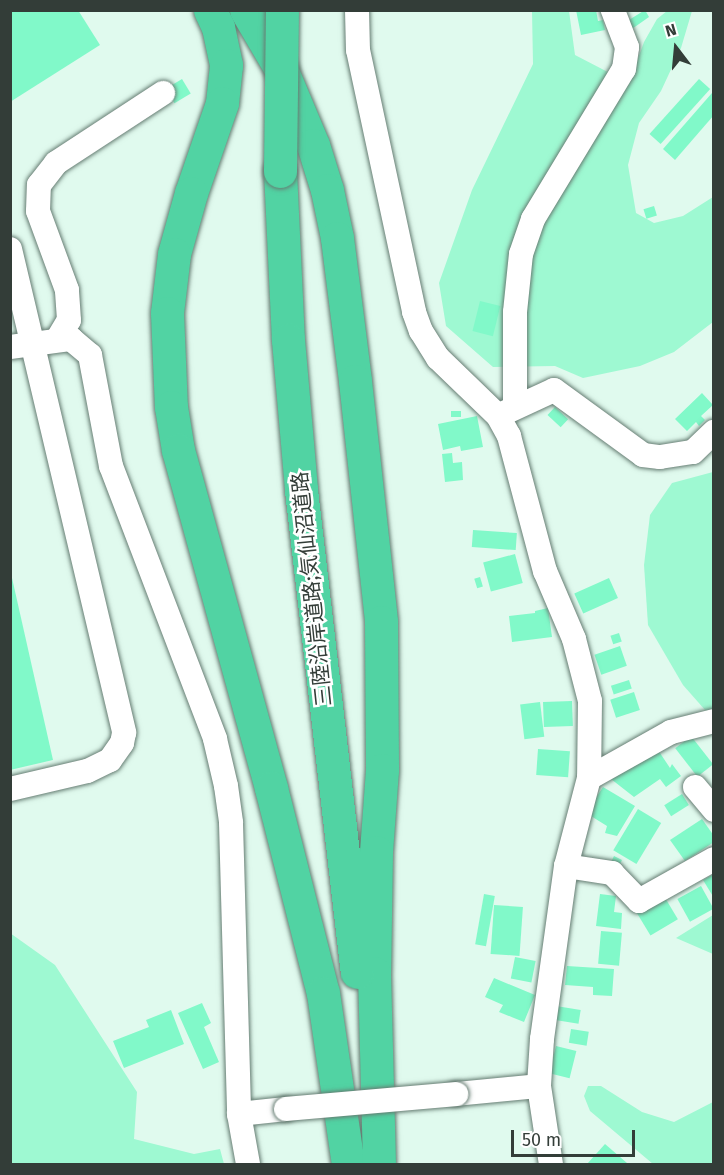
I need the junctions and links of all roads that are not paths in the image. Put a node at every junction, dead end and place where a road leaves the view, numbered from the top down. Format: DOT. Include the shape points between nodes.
graph roads {
  1 [pos="210,10"];
  2 [pos="246,10"];
  3 [pos="267,10"];
  4 [pos="282,10"];
  5 [pos="357,10"];
  6 [pos="613,10"];
  7 [pos="163,93"];
  8 [pos="272,170"];
  9 [pos="10,249"];
  10 [pos="34,343"];
  11 [pos="506,412"];
  12 [pos="714,432"];
  13 [pos="714,721"];
  14 [pos="589,778"];
  15 [pos="695,787"];
  16 [pos="10,789"];
  17 [pos="714,810"];
  18 [pos="714,859"];
  19 [pos="566,866"];
  20 [pos="539,1086"];
  21 [pos="239,1114"];
  22 [pos="248,1164"];
  23 [pos="348,1164"];
  24 [pos="357,1164"];
  25 [pos="379,1164"];
  26 [pos="551,1164"];
  1 -- 23 [label="highway" via="226,65 222,103 174,254 167,313 171,406 178,450 323,993"];
  2 -- 25 [label="highway" via="282,71 327,190 338,238 355,381 381,622 382,770 374,973"];
  3 -- 8 [label="highway, 三陸沿岸道路;気仙沼道路"];
  4 -- 8 [label="highway, 三陸沿岸道路;気仙沼道路, bridge"];
  5 -- 11 [label="street" via="358,50 421,331 438,358"];
  6 -- 11 [label="street" via="627,46 624,69 533,219 521,254"];
  7 -- 10 [label="street" via="56,163 39,185 38,211 67,290 69,320"];
  8 -- 24 [label="highway, 三陸沿岸道路;気仙沼道路" via="267,279 284,492"];
  8 -- 25 [label="highway, 三陸沿岸道路;気仙沼道路" via="301,490"];
  9 -- 10 [label="street"];
  10 -- 16 [label="street" via="124,733 110,760 87,771"];
  10 -- 21 [label="street" via="71,339 90,355 111,466 215,739 231,824"];
  11 -- 12 [label="street" via="554,390 643,454 660,457 693,452"];
  11 -- 14 [label="street" via="546,571 584,672 590,701"];
  13 -- 14 [label="street" via="671,732"];
  14 -- 19 [label="street"];
  15 -- 17 [label="street"];
  18 -- 19 [label="street" via="639,901 612,873"];
  19 -- 20 [label="street"];
  20 -- 21 [label="street, bridge"];
  20 -- 26 [label="street"];
  21 -- 22 [label="street"];
}
